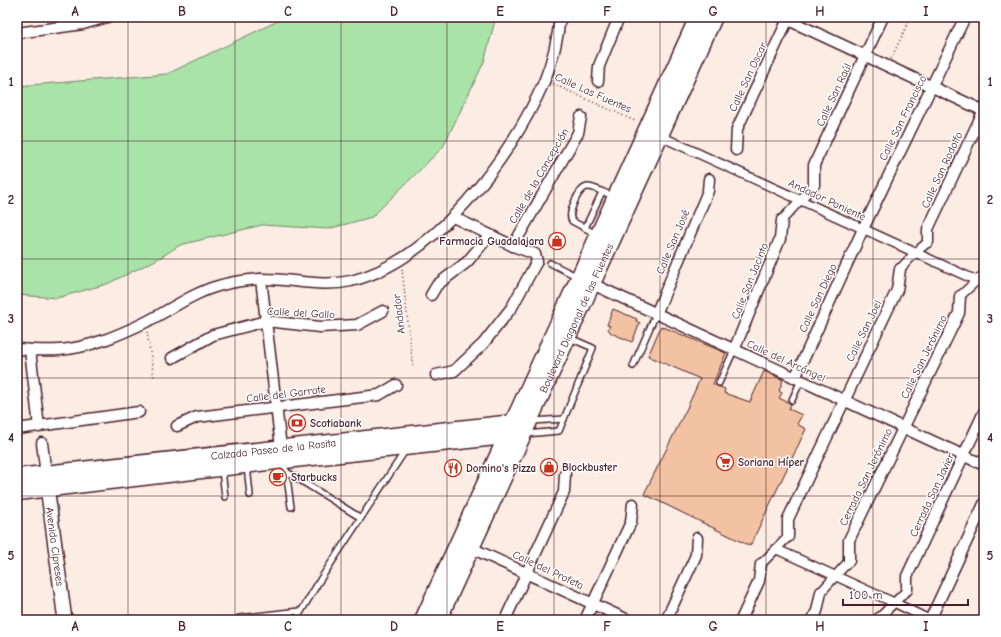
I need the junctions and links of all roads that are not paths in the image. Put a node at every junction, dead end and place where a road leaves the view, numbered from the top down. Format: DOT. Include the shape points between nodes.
graph roads {
  1 [pos="107,17"];
  2 [pos="560,17"];
  3 [pos="619,17"];
  4 [pos="698,17"];
  5 [pos="714,17"];
  6 [pos="883,17"];
  7 [pos="965,17"];
  8 [pos="786,18"];
  9 [pos="17,33"];
  10 [pos="865,56"];
  11 [pos="598,81"];
  12 [pos="931,86"];
  13 [pos="984,110"];
  14 [pos="581,117"];
  15 [pos="660,136"];
  16 [pos="736,150"];
  17 [pos="709,179"];
  18 [pos="814,185"];
  19 [pos="609,195"];
  20 [pos="800,200"];
  21 [pos="453,217"];
  22 [pos="782,220"];
  23 [pos="863,229"];
  24 [pos="592,232"];
  25 [pos="490,235"];
  26 [pos="928,242"];
  27 [pos="512,246"];
  28 [pos="915,253"];
  29 [pos="550,263"];
  30 [pos="900,269"];
  31 [pos="984,274"];
  32 [pos="261,279"];
  33 [pos="585,281"];
  34 [pos="976,281"];
  35 [pos="984,284"];
  36 [pos="431,295"];
  37 [pos="960,296"];
  38 [pos="383,311"];
  39 [pos="656,314"];
  40 [pos="266,321"];
  41 [pos="568,337"];
  42 [pos="17,350"];
  43 [pos="30,350"];
  44 [pos="734,350"];
  45 [pos="172,358"];
  46 [pos="633,366"];
  47 [pos="436,375"];
  48 [pos="798,379"];
  49 [pos="719,383"];
  50 [pos="396,384"];
  51 [pos="792,400"];
  52 [pos="844,401"];
  53 [pos="276,408"];
  54 [pos="139,412"];
  55 [pos="984,412"];
  56 [pos="564,419"];
  57 [pos="177,426"];
  58 [pos="39,427"];
  59 [pos="904,428"];
  60 [pos="17,429"];
  61 [pos="518,429"];
  62 [pos="42,444"];
  63 [pos="408,447"];
  64 [pos="963,455"];
  65 [pos="284,460"];
  66 [pos="247,465"];
  67 [pos="984,465"];
  68 [pos="222,468"];
  69 [pos="565,474"];
  70 [pos="17,477"];
  71 [pos="47,481"];
  72 [pos="17,492"];
  73 [pos="250,495"];
  74 [pos="225,497"];
  75 [pos="633,504"];
  76 [pos="984,504"];
  77 [pos="291,507"];
  78 [pos="361,518"];
  79 [pos="788,537"];
  80 [pos="696,538"];
  81 [pos="465,545"];
  82 [pos="776,549"];
  83 [pos="849,561"];
  84 [pos="761,564"];
  85 [pos="526,573"];
  86 [pos="835,577"];
  87 [pos="907,590"];
  88 [pos="821,592"];
  89 [pos="895,603"];
  90 [pos="593,604"];
  91 [pos="299,610"];
  92 [pos="239,618"];
  93 [pos="879,619"];
  94 [pos="65,620"];
  95 [pos="296,620"];
  96 [pos="423,620"];
  97 [pos="438,620"];
  98 [pos="505,620"];
  99 [pos="585,620"];
  100 [pos="628,620"];
  101 [pos="666,620"];
  102 [pos="741,620"];
  103 [pos="812,620"];
  104 [pos="930,620"];
  1 -- 9 [label="street" via="83,24"];
  2 -- 21 [label="street" via="552,56 530,110 497,163"];
  3 -- 11 [label="street" via="599,66"];
  4 -- 19 [label="main road, Boulevard Diagonal de las Fuentes"];
  5 -- 15 [label="main road, Boulevard Diagonal de las Fuentes"];
  6 -- 10 [label="street, Calle San Raúl"];
  7 -- 12 [label="street, Calle San Francisco"];
  8 -- 10 [label="street"];
  8 -- 16 [label="street, Calle San Oscar" via="737,129"];
  10 -- 12 [label="street"];
  10 -- 18 [label="street, Calle San Raúl" via="814,165"];
  12 -- 13 [label="street"];
  12 -- 23 [label="street, Calle San Francisco"];
  13 -- 26 [label="street, Calle San Rodolfo" via="928,229"];
  14 -- 27 [label="street, Calle de la Concepción" via="578,133"];
  15 -- 20 [label="street, Andador Poniente"];
  15 -- 33 [label="main road, Boulevard Diagonal de las Fuentes"];
  17 -- 39 [label="street, Calle San José" via="708,192"];
  18 -- 20 [label="street"];
  19 -- 24 [label="main road, Boulevard Diagonal de las Fuentes"];
  19 -- 24 [label="lane" via="589,187 584,188 570,210 572,221"];
  20 -- 22 [label="street"];
  20 -- 23 [label="street, Andador Poniente"];
  21 -- 25 [label="street"];
  21 -- 32 [label="street" via="422,244 389,266 367,276 331,284"];
  22 -- 44 [label="street, Calle San Jacinto" via="780,239"];
  23 -- 28 [label="street, Andador Poniente"];
  23 -- 48 [label="street, Calle San Diego"];
  24 -- 33 [label="main road, Boulevard Diagonal de las Fuentes"];
  25 -- 27 [label="street"];
  25 -- 36 [label="street" via="467,262 438,285"];
  26 -- 28 [label="street"];
  27 -- 47 [label="street" via="535,254 537,261 512,307 468,360 454,371"];
  28 -- 30 [label="street"];
  28 -- 34 [label="street, Andador Poniente"];
  29 -- 33 [label="lane"];
  30 -- 52 [label="street, Calle San Joel" via="898,290"];
  31 -- 34 [label="street"];
  32 -- 40 [label="street"];
  32 -- 43 [label="street" via="218,286 197,294 145,322 88,345 59,350"];
  33 -- 39 [label="street, Calle del Arcángel"];
  33 -- 41 [label="main road, Boulevard Diagonal de las Fuentes"];
  33 -- 61 [label="main road, Boulevard Diagonal de las Fuentes"];
  34 -- 35 [label="street, Andador Poniente"];
  34 -- 37 [label="street"];
  37 -- 59 [label="street, Calle San Jerónimo" via="959,313"];
  38 -- 40 [label="street, Calle del Gallo" via="357,325 320,327"];
  39 -- 44 [label="street, Calle del Arcángel"];
  39 -- 46 [label="lane"];
  40 -- 45 [label="street, Calle del Gallo" via="213,335"];
  40 -- 53 [label="street"];
  41 -- 56 [label="lane" via="593,348"];
  41 -- 61 [label="main road, Boulevard Diagonal de las Fuentes"];
  42 -- 43 [label="street"];
  43 -- 58 [label="street"];
  44 -- 48 [label="street, Calle del Arcángel"];
  44 -- 49 [label="lane"];
  48 -- 51 [label="lane"];
  48 -- 52 [label="street, Calle del Arcángel"];
  50 -- 53 [label="street, Calle del Garrote" via="379,395"];
  52 -- 59 [label="street, Calle del Arcángel"];
  52 -- 79 [label="street, Calle San Joel" via="788,519"];
  53 -- 57 [label="street, Calle del Garrote" via="197,417"];
  53 -- 65 [label="street"];
  54 -- 58 [label="street"];
  55 -- 64 [label="street, Cerrada San Javier"];
  56 -- 61 [label="lane"];
  56 -- 61 [label="lane" via="559,431"];
  58 -- 60 [label="street"];
  59 -- 64 [label="street, Calle del Arcángel"];
  59 -- 83 [label="street, Cerrada San Jerónimo" via="849,540"];
  61 -- 63 [label="main road, Calzada Paseo de la Rosita"];
  61 -- 65 [label="main road, Calzada Paseo de la Rosita"];
  61 -- 81 [label="main road, Boulevard Diagonal de las Fuentes"];
  62 -- 71 [label="street"];
  63 -- 65 [label="main road, Calzada Paseo de la Rosita"];
  63 -- 78 [label="lane"];
  64 -- 67 [label="street, Calle del Arcángel"];
  64 -- 87 [label="street, Cerrada San Javier" via="907,576"];
  65 -- 66 [label="main road, Calzada Paseo de la Rosita"];
  65 -- 71 [label="main road, Calzada Paseo de la Rosita"];
  65 -- 77 [label="lane"];
  65 -- 78 [label="lane"];
  66 -- 68 [label="main road, Calzada Paseo de la Rosita"];
  66 -- 73 [label="lane"];
  68 -- 71 [label="main road, Calzada Paseo de la Rosita"];
  68 -- 74 [label="lane"];
  69 -- 85 [label="street" via="564,492"];
  70 -- 71 [label="main road, Calzada Paseo de la Rosita"];
  71 -- 72 [label="main road, Calzada Paseo de la Rosita"];
  71 -- 94 [label="street, Avenida Cipreses"];
  75 -- 90 [label="street" via="632,522"];
  76 -- 104 [label="street"];
  78 -- 95 [label="lane"];
  79 -- 82 [label="street"];
  80 -- 101 [label="street" via="696,554"];
  81 -- 85 [label="street, Calle del Profeta"];
  81 -- 96 [label="main road, Boulevard Diagonal de las Fuentes"];
  81 -- 97 [label="main road, Boulevard Diagonal de las Fuentes"];
  82 -- 84 [label="street"];
  82 -- 86 [label="street"];
  83 -- 86 [label="street"];
  84 -- 102 [label="street" via="759,581"];
  85 -- 90 [label="street, Calle del Profeta"];
  85 -- 98 [label="street"];
  86 -- 88 [label="street"];
  86 -- 89 [label="street"];
  87 -- 89 [label="street"];
  88 -- 103 [label="street" via="817,611"];
  89 -- 93 [label="street"];
  89 -- 104 [label="street"];
  90 -- 99 [label="street"];
  90 -- 100 [label="street, Calle del Profeta"];
  91 -- 92 [label="lane"];
}
